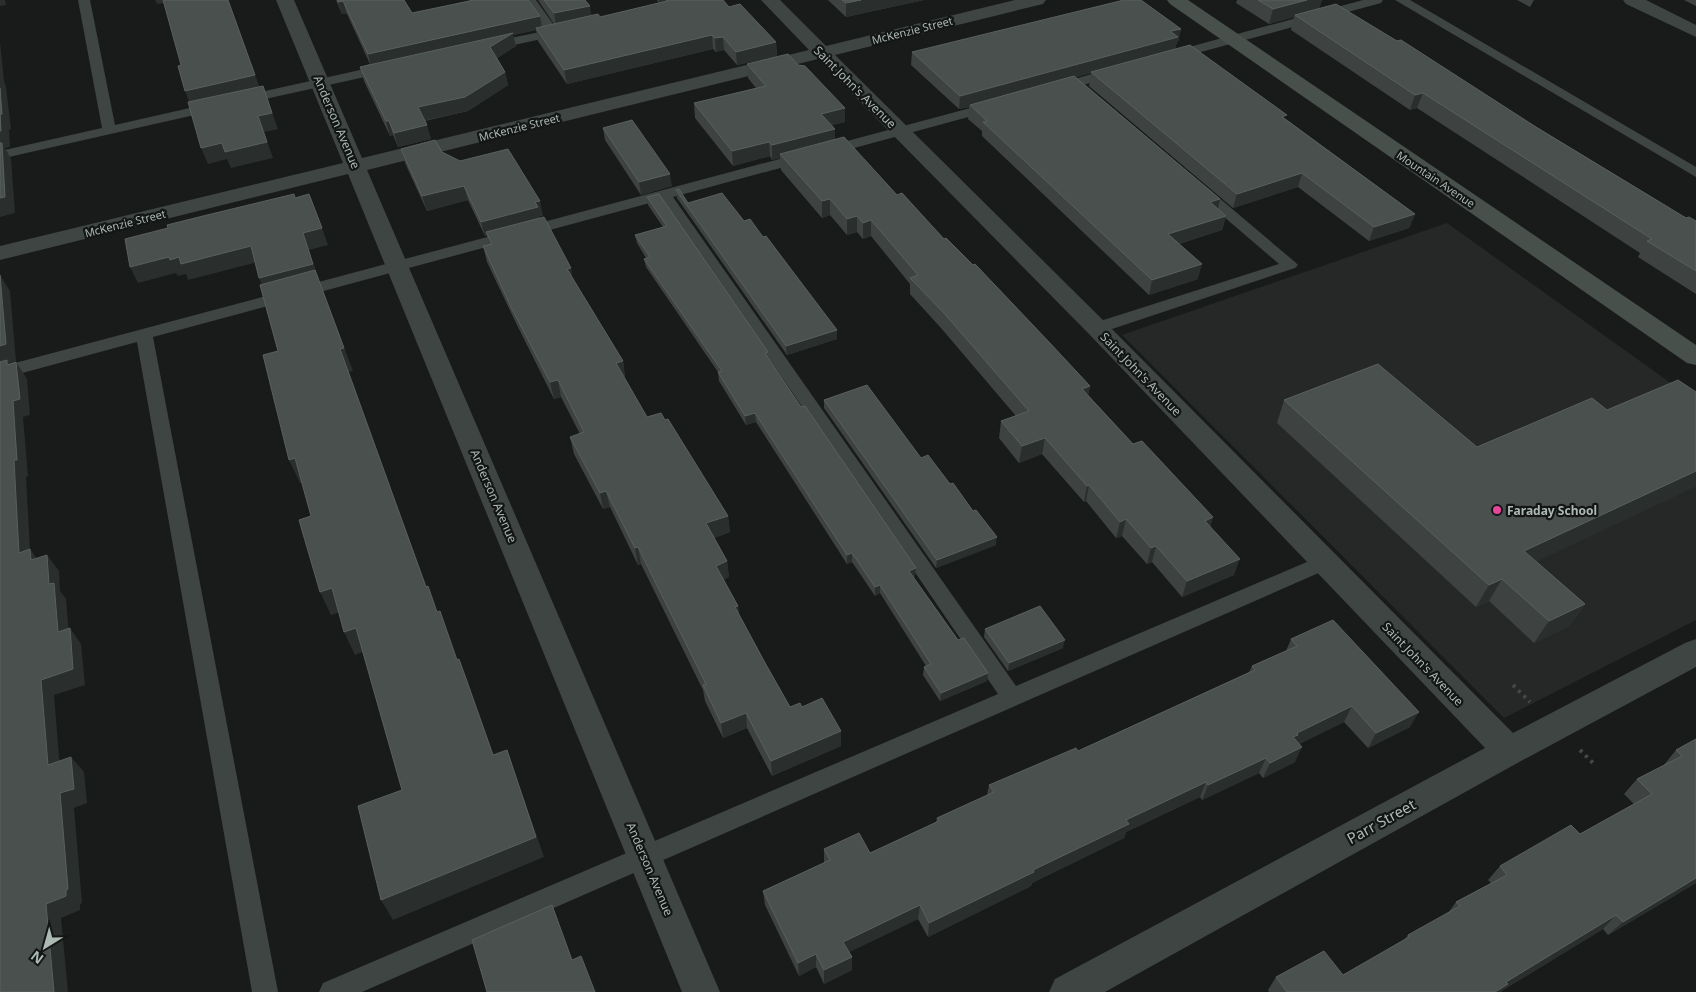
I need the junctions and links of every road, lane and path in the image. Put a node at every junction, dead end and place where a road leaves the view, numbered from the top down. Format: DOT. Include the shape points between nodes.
graph roads {
  1 [pos="84,0"];
  2 [pos="285,0"];
  3 [pos="530,0"];
  4 [pos="770,0"];
  5 [pos="1037,0"];
  6 [pos="1176,0"];
  7 [pos="1377,0"];
  8 [pos="1401,0"];
  9 [pos="1632,0"];
  10 [pos="572,28"];
  11 [pos="552,32"];
  12 [pos="1696,32"];
  13 [pos="1232,39"];
  14 [pos="475,49"];
  15 [pos="821,52"];
  16 [pos="1159,60"];
  17 [pos="397,66"];
  18 [pos="1131,67"];
  19 [pos="320,83"];
  20 [pos="1075,83"];
  21 [pos="1037,94"];
  22 [pos="1090,96"];
  23 [pos="1009,102"];
  24 [pos="109,130"];
  25 [pos="900,132"];
  26 [pos="0,155"];
  27 [pos="355,167"];
  28 [pos="1696,173"];
  29 [pos="1186,177"];
  30 [pos="665,195"];
  31 [pos="0,253"];
  32 [pos="398,266"];
  33 [pos="1097,328"];
  34 [pos="144,335"];
  35 [pos="1696,357"];
  36 [pos="0,373"];
  37 [pos="1323,562"];
  38 [pos="1696,652"];
  39 [pos="1513,685"];
  40 [pos="1012,697"];
  41 [pos="1532,704"];
  42 [pos="1509,752"];
  43 [pos="644,856"];
  44 [pos="264,992"];
  45 [pos="332,992"];
  46 [pos="701,992"];
  47 [pos="1068,992"];
  1 -- 24 [label="lane"];
  2 -- 19 [label="street, Anderson Avenue"];
  3 -- 11 [label="lane"];
  4 -- 15 [label="street, Saint John's Avenue"];
  5 -- 15 [label="street, McKenzie Street"];
  6 -- 13 [label="main road, Mountain Avenue"];
  7 -- 13 [label="lane"];
  8 -- 28 [label="lane"];
  9 -- 12 [label="street"];
  10 -- 11 [label="lane"];
  11 -- 14 [label="lane"];
  13 -- 16 [label="lane"];
  13 -- 35 [label="main road, Mountain Avenue"];
  15 -- 25 [label="street, Saint John's Avenue"];
  15 -- 27 [label="street, McKenzie Street"];
  17 -- 19 [label="lane"];
  18 -- 20 [label="lane"];
  19 -- 24 [label="lane"];
  19 -- 27 [label="street, Anderson Avenue"];
  20 -- 21 [label="lane"];
  20 -- 22 [label="lane"];
  23 -- 25 [label="lane"];
  24 -- 26 [label="lane"];
  25 -- 30 [label="lane"];
  25 -- 33 [label="street, Saint John's Avenue"];
  27 -- 31 [label="street, McKenzie Street"];
  27 -- 32 [label="street, Anderson Avenue"];
  29 -- 33 [label="lane" via="1290,265"];
  30 -- 32 [label="lane"];
  30 -- 40 [label="lane"];
  32 -- 34 [label="lane"];
  32 -- 43 [label="street, Anderson Avenue"];
  33 -- 37 [label="street, Saint John's Avenue"];
  34 -- 36 [label="lane"];
  34 -- 44 [label="lane"];
  37 -- 40 [label="lane"];
  37 -- 42 [label="street, Saint John's Avenue"];
  38 -- 42 [label="street, Parr Street"];
  39 -- 41 [label="path"];
  40 -- 43 [label="lane"];
  42 -- 47 [label="street, Parr Street"];
  43 -- 45 [label="lane"];
  43 -- 46 [label="street, Anderson Avenue"];
}
